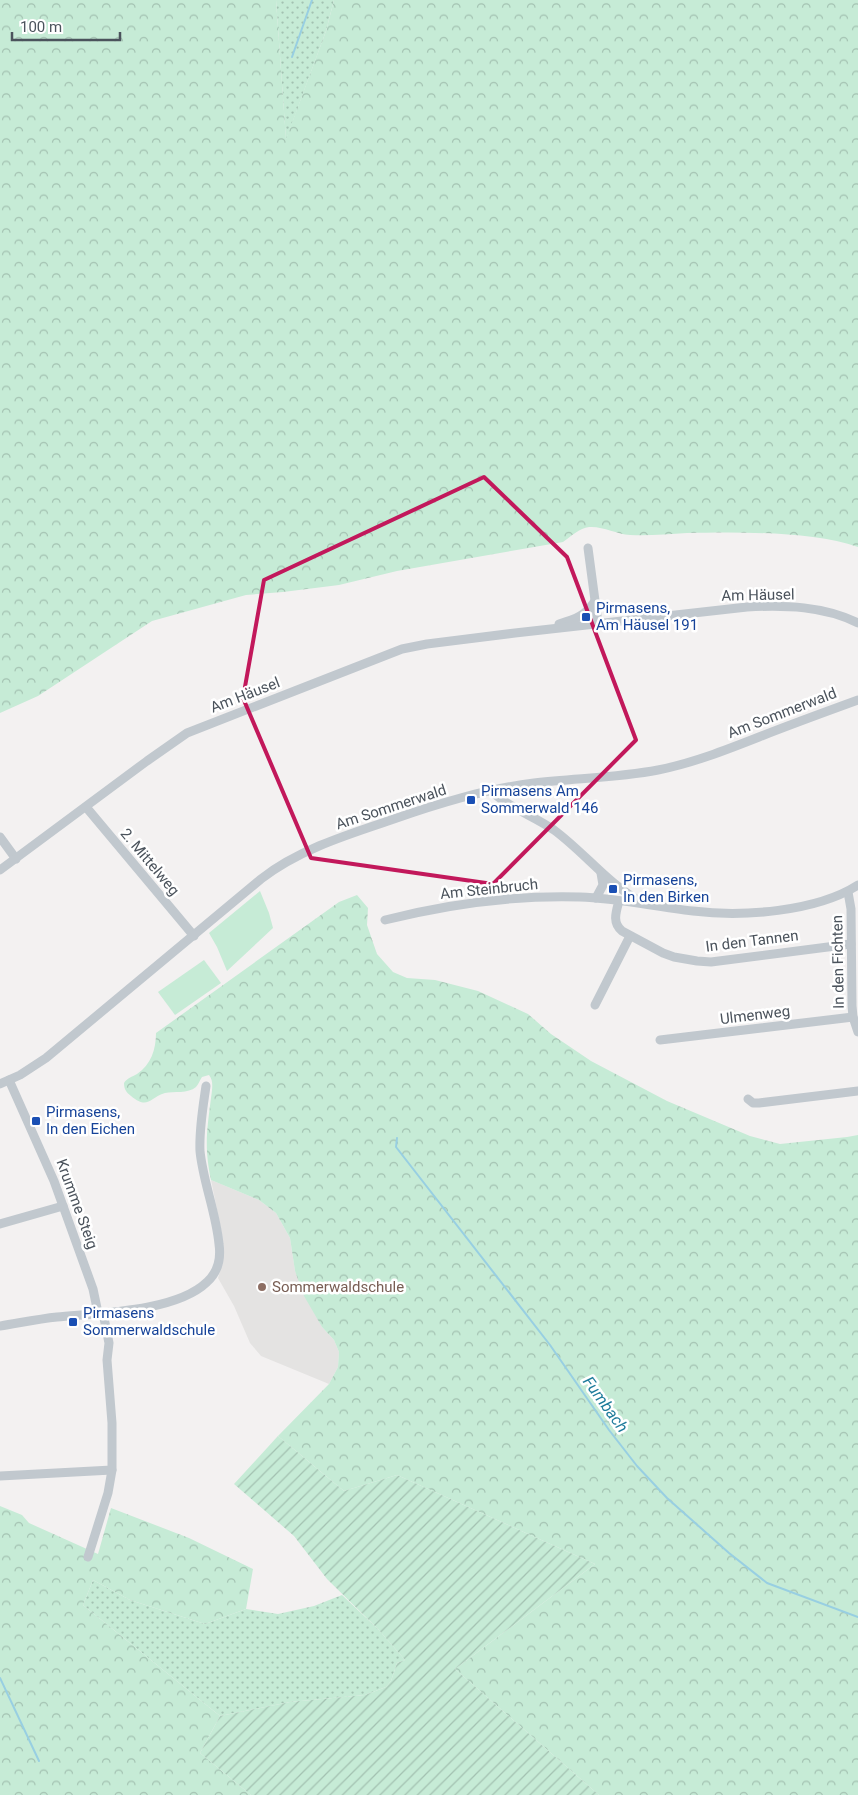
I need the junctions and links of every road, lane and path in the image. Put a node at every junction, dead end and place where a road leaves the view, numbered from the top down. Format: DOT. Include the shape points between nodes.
graph roads {
  1 [pos="588,548"];
  2 [pos="595,601"];
  3 [pos="598,623"];
  4 [pos="858,623"];
  5 [pos="536,631"];
  6 [pos="858,700"];
  7 [pos="492,791"];
  8 [pos="86,807"];
  9 [pos="0,837"];
  10 [pos="16,858"];
  11 [pos="0,870"];
  12 [pos="601,873"];
  13 [pos="858,885"];
  14 [pos="848,892"];
  15 [pos="596,898"];
  16 [pos="619,901"];
  17 [pos="647,906"];
  18 [pos="385,920"];
  19 [pos="855,920"];
  20 [pos="194,936"];
  21 [pos="630,936"];
  22 [pos="851,944"];
  23 [pos="595,1004"];
  24 [pos="853,1017"];
  25 [pos="858,1032"];
  26 [pos="660,1040"];
  27 [pos="9,1080"];
  28 [pos="0,1084"];
  29 [pos="206,1086"];
  30 [pos="858,1091"];
  31 [pos="748,1099"];
  32 [pos="63,1206"];
  33 [pos="0,1224"];
  34 [pos="100,1313"];
  35 [pos="0,1326"];
  36 [pos="112,1470"];
  37 [pos="0,1476"];
  38 [pos="88,1557"];
  1 -- 2 [label="street"];
  2 -- 3 [label="street"];
  2 -- 5 [label="street, Am Häusel" via="576,619"];
  3 -- 4 [label="street, Am Häusel" via="769,606 827,612"];
  3 -- 5 [label="street, Am Häusel"];
  5 -- 8 [label="street, Am Häusel" via="402,649 216,721 187,733"];
  6 -- 7 [label="street, Am Sommerwald" via="678,765"];
  7 -- 12 [label="street" via="501,800 553,830"];
  7 -- 20 [label="street, Am Sommerwald" via="360,830 297,856 273,870"];
  8 -- 10 [label="street, Am Häusel"];
  8 -- 20 [label="street, 2. Mittelweg"];
  9 -- 10 [label="street"];
  10 -- 11 [label="street, Am Häusel"];
  12 -- 15 [label="street" via="603,885"];
  12 -- 17 [label="street"];
  13 -- 14 [label="street, Am Steinbruch"];
  14 -- 17 [label="street, Am Steinbruch" via="809,905 763,911 712,913"];
  14 -- 19 [label="street, In den Fichten"];
  15 -- 16 [label="street, Am Steinbruch"];
  15 -- 18 [label="street, Am Steinbruch" via="484,901 434,908"];
  16 -- 17 [label="street, Am Steinbruch"];
  16 -- 21 [label="street, In den Tannen" via="616,924"];
  19 -- 22 [label="street, In den Fichten"];
  20 -- 27 [label="street, Am Sommerwald" via="46,1058"];
  21 -- 22 [label="street, In den Tannen" via="663,953 711,962"];
  21 -- 23 [label="street"];
  22 -- 24 [label="street, In den Fichten"];
  24 -- 25 [label="street, In den Fichten"];
  24 -- 26 [label="street, Ulmenweg"];
  27 -- 28 [label="street, Am Sommerwald"];
  27 -- 32 [label="street, Krumme Steig" via="44,1154"];
  29 -- 34 [label="street" via="200,1151 219,1242 217,1267 208,1282 179,1299"];
  30 -- 31 [label="street" via="759,1103"];
  32 -- 33 [label="street"];
  32 -- 34 [label="street, Krumme Steig"];
  34 -- 35 [label="street"];
  34 -- 36 [label="street, Krumme Steig" via="109,1343"];
  36 -- 37 [label="street"];
  36 -- 38 [label="street, Krumme Steig"];
}
